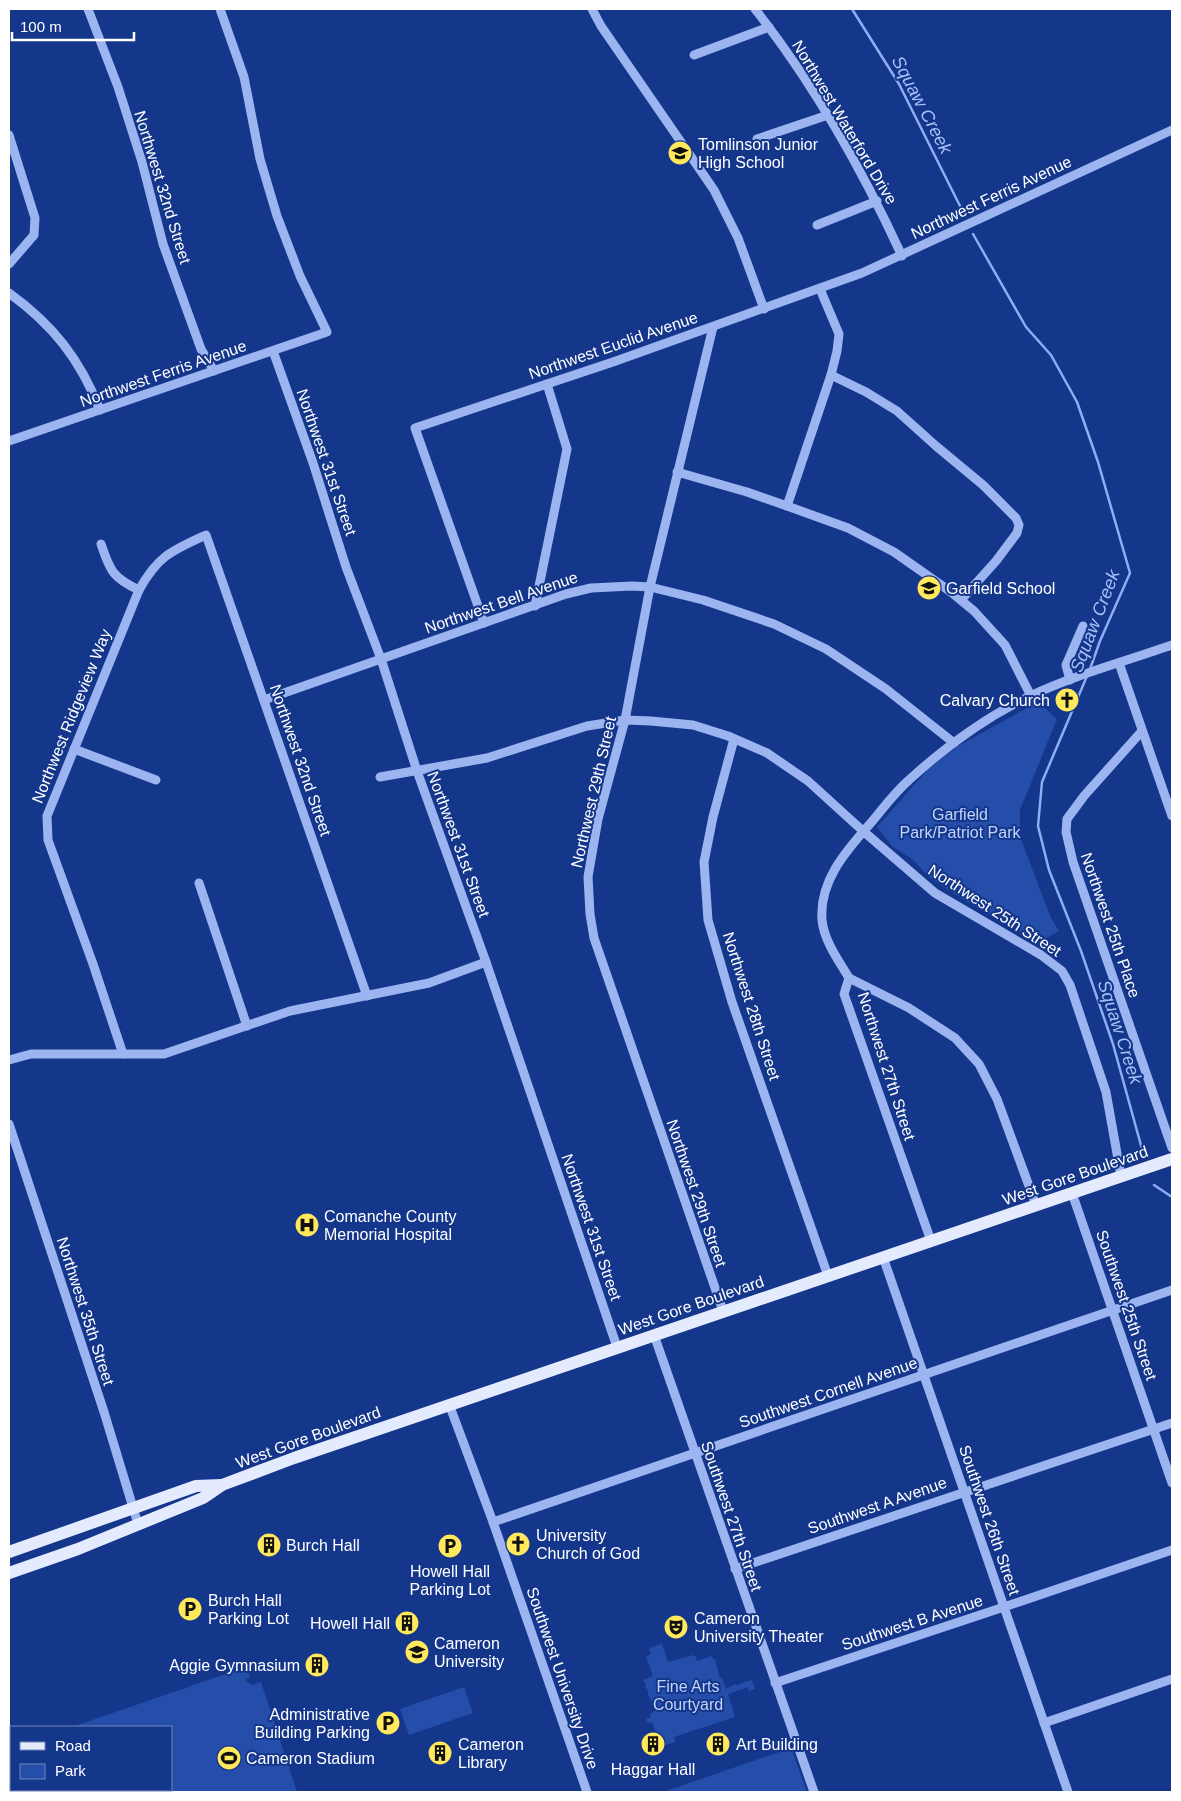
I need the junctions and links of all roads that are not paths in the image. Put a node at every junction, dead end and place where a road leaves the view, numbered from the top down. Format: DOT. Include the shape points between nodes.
graph roads {
  1 [pos="88,9"];
  2 [pos="220,9"];
  3 [pos="592,9"];
  4 [pos="754,9"];
  5 [pos="769,26"];
  6 [pos="694,55"];
  7 [pos="828,115"];
  8 [pos="1172,130"];
  9 [pos="9,135"];
  10 [pos="757,139"];
  11 [pos="877,202"];
  12 [pos="817,225"];
  13 [pos="902,256"];
  14 [pos="9,264"];
  15 [pos="820,289"];
  16 [pos="9,293"];
  17 [pos="764,309"];
  18 [pos="713,327"];
  19 [pos="273,351"];
  20 [pos="214,371"];
  21 [pos="831,375"];
  22 [pos="547,384"];
  23 [pos="100,410"];
  24 [pos="9,441"];
  25 [pos="677,472"];
  26 [pos="787,506"];
  27 [pos="206,535"];
  28 [pos="101,544"];
  29 [pos="650,587"];
  30 [pos="139,590"];
  31 [pos="961,600"];
  32 [pos="535,606"];
  33 [pos="484,623"];
  34 [pos="1082,626"];
  35 [pos="1172,645"];
  36 [pos="381,659"];
  37 [pos="1119,663"];
  38 [pos="1074,679"];
  39 [pos="1031,696"];
  40 [pos="264,700"];
  41 [pos="625,720"];
  42 [pos="1142,731"];
  43 [pos="734,738"];
  44 [pos="954,743"];
  45 [pos="74,749"];
  46 [pos="416,770"];
  47 [pos="380,777"];
  48 [pos="156,780"];
  49 [pos="1172,816"];
  50 [pos="863,831"];
  51 [pos="198,882"];
  52 [pos="486,962"];
  53 [pos="849,978"];
  54 [pos="367,996"];
  55 [pos="247,1026"];
  56 [pos="123,1054"];
  57 [pos="9,1060"];
  58 [pos="9,1124"];
  59 [pos="1172,1148"];
  60 [pos="1172,1159"];
  61 [pos="1122,1176"];
  62 [pos="1072,1193"];
  63 [pos="1036,1205"];
  64 [pos="931,1241"];
  65 [pos="883,1257"];
  66 [pos="828,1276"];
  67 [pos="1172,1290"];
  68 [pos="722,1311"];
  69 [pos="1113,1311"];
  70 [pos="654,1335"];
  71 [pos="617,1347"];
  72 [pos="924,1375"];
  73 [pos="449,1404"];
  74 [pos="1172,1424"];
  75 [pos="1154,1430"];
  76 [pos="695,1453"];
  77 [pos="1172,1484"];
  78 [pos="222,1485"];
  79 [pos="964,1492"];
  80 [pos="133,1509"];
  81 [pos="492,1522"];
  82 [pos="138,1524"];
  83 [pos="1172,1550"];
  84 [pos="9,1552"];
  85 [pos="10,1569"];
  86 [pos="735,1569"];
  87 [pos="1004,1608"];
  88 [pos="1172,1679"];
  89 [pos="775,1683"];
  90 [pos="1044,1723"];
  91 [pos="587,1792"];
  92 [pos="814,1792"];
  93 [pos="1068,1792"];
  1 -- 20 [label="street, Northwest 32nd Street" via="136,143 163,244 201,349"];
  2 -- 19 [label="street, Northwest Ferris Avenue" via="244,77 260,159 277,216 300,276 327,332"];
  3 -- 17 [label="street" via="611,42 714,190 738,238"];
  4 -- 5 [label="street, Northwest Waterford Drive"];
  5 -- 6 [label="street"];
  5 -- 7 [label="street, Northwest Waterford Drive"];
  7 -- 10 [label="street"];
  7 -- 11 [label="street, Northwest Waterford Drive"];
  8 -- 13 [label="street, Northwest Ferris Avenue"];
  9 -- 14 [label="street" via="35,218 34,235"];
  11 -- 12 [label="street"];
  11 -- 13 [label="street, Northwest Waterford Drive"];
  13 -- 15 [label="street, Northwest Ferris Avenue"];
  15 -- 17 [label="street, Northwest Euclid Avenue"];
  15 -- 21 [label="street" via="839,334"];
  16 -- 23 [label="street" via="46,325 74,357 92,388"];
  17 -- 18 [label="street, Northwest Euclid Avenue"];
  18 -- 22 [label="street, Northwest Euclid Avenue"];
  18 -- 25 [label="street, Northwest 29th Street"];
  19 -- 20 [label="street, Northwest Ferris Avenue"];
  19 -- 36 [label="street, Northwest 31st Street"];
  20 -- 23 [label="street, Northwest Ferris Avenue"];
  21 -- 26 [label="street"];
  21 -- 31 [label="street" via="898,410 1016,518 1018,533"];
  22 -- 32 [label="street" via="567,448"];
  22 -- 33 [label="street, Northwest Euclid Avenue" via="415,428"];
  23 -- 24 [label="street, Northwest Ferris Avenue"];
  25 -- 26 [label="street"];
  25 -- 29 [label="street, Northwest 29th Street"];
  26 -- 31 [label="street" via="848,528 894,552"];
  27 -- 30 [label="street, Northwest Ridgeview Way" via="161,558"];
  27 -- 40 [label="street, Northwest 32nd Street"];
  28 -- 30 [label="street" via="114,576"];
  29 -- 32 [label="street, Northwest Bell Avenue" via="590,588"];
  29 -- 41 [label="street, Northwest 29th Street"];
  29 -- 44 [label="street, Northwest Bell Avenue" via="703,600 774,624 826,649 886,689"];
  30 -- 45 [label="street, Northwest Ridgeview Way"];
  31 -- 39 [label="street" via="1005,645"];
  32 -- 33 [label="street, Northwest Bell Avenue"];
  33 -- 36 [label="street, Northwest Bell Avenue"];
  34 -- 38 [label="street" via="1066,665"];
  35 -- 37 [label="street"];
  36 -- 40 [label="street, Northwest Bell Avenue"];
  36 -- 46 [label="street, Northwest 31st Street"];
  37 -- 38 [label="street"];
  37 -- 42 [label="street"];
  38 -- 39 [label="street"];
  39 -- 44 [label="street"];
  40 -- 54 [label="street, Northwest 32nd Street"];
  41 -- 43 [label="street, Northwest 25th Street" via="693,725"];
  41 -- 46 [label="street, Northwest 25th Street" via="587,726 488,758"];
  41 -- 68 [label="street, Northwest 29th Street" via="598,819 588,877 591,922"];
  42 -- 49 [label="street"];
  42 -- 59 [label="street, Northwest 25th Place" via="1084,796 1067,819 1066,832 1073,862"];
  43 -- 50 [label="street, Northwest 25th Street" via="767,754 808,781"];
  43 -- 66 [label="street, Northwest 28th Street" via="704,862 708,920 732,1002"];
  44 -- 50 [label="street, Northwest 27th Street" via="908,781"];
  45 -- 48 [label="street"];
  45 -- 56 [label="street, Northwest Ridgeview Way" via="48,816 48,840"];
  46 -- 47 [label="street, Northwest 25th Street"];
  46 -- 52 [label="street, Northwest 31st Street"];
  50 -- 53 [label="street, Northwest 27th Street" via="837,865 822,899 822,922 832,949"];
  50 -- 61 [label="street, Northwest 25th Street" via="936,893 1041,955 1062,971 1070,985 1106,1092"];
  51 -- 55 [label="street"];
  52 -- 54 [label="street" via="429,983"];
  52 -- 71 [label="street, Northwest 31st Street"];
  53 -- 63 [label="street" via="910,1008 956,1038 979,1064 997,1099"];
  53 -- 64 [label="street, Northwest 27th Street" via="844,994"];
  54 -- 55 [label="street" via="290,1012"];
  55 -- 56 [label="street" via="164,1054"];
  56 -- 57 [label="street" via="31,1054"];
  58 -- 80 [label="street, Northwest 35th Street"];
  60 -- 61 [label="main road, West Gore Boulevard"];
  61 -- 62 [label="main road, West Gore Boulevard"];
  62 -- 63 [label="main road, West Gore Boulevard"];
  62 -- 69 [label="street, Southwest 25th Street"];
  63 -- 64 [label="main road, West Gore Boulevard"];
  64 -- 65 [label="main road, West Gore Boulevard"];
  65 -- 66 [label="main road, West Gore Boulevard"];
  65 -- 72 [label="street, Southwest 26th Street"];
  66 -- 68 [label="main road, West Gore Boulevard"];
  67 -- 69 [label="street, Southwest Cornell Avenue"];
  68 -- 70 [label="main road, West Gore Boulevard"];
  69 -- 72 [label="street, Southwest Cornell Avenue"];
  69 -- 75 [label="street, Southwest 25th Street"];
  70 -- 71 [label="main road, West Gore Boulevard"];
  70 -- 76 [label="street, Southwest 27th Street"];
  71 -- 73 [label="main road, West Gore Boulevard"];
  72 -- 76 [label="street, Southwest Cornell Avenue"];
  72 -- 79 [label="street, Southwest 26th Street"];
  73 -- 78 [label="main road, West Gore Boulevard"];
  73 -- 81 [label="street, Southwest University Drive"];
  74 -- 75 [label="street, Southwest A Avenue"];
  75 -- 77 [label="street, Southwest 25th Street"];
  75 -- 79 [label="street, Southwest A Avenue"];
  76 -- 81 [label="street, Southwest Cornell Avenue"];
  76 -- 86 [label="street, Southwest 27th Street"];
  78 -- 80 [label="main road, West Gore Boulevard" via="196,1486"];
  78 -- 82 [label="main road, West Gore Boulevard" via="203,1498"];
  79 -- 86 [label="street, Southwest A Avenue"];
  79 -- 87 [label="street, Southwest 26th Street"];
  80 -- 82 [label="street, Northwest 35th Street"];
  80 -- 84 [label="main road, West Gore Boulevard"];
  81 -- 91 [label="street, Southwest University Drive"];
  82 -- 85 [label="main road, West Gore Boulevard" via="78,1549"];
  83 -- 87 [label="street, Southwest B Avenue"];
  86 -- 89 [label="street, Southwest 27th Street"];
  87 -- 89 [label="street, Southwest B Avenue"];
  87 -- 90 [label="street, Southwest 26th Street"];
  88 -- 90 [label="street"];
  89 -- 92 [label="street, Southwest 27th Street"];
  90 -- 93 [label="street, Southwest 26th Street"];
}
